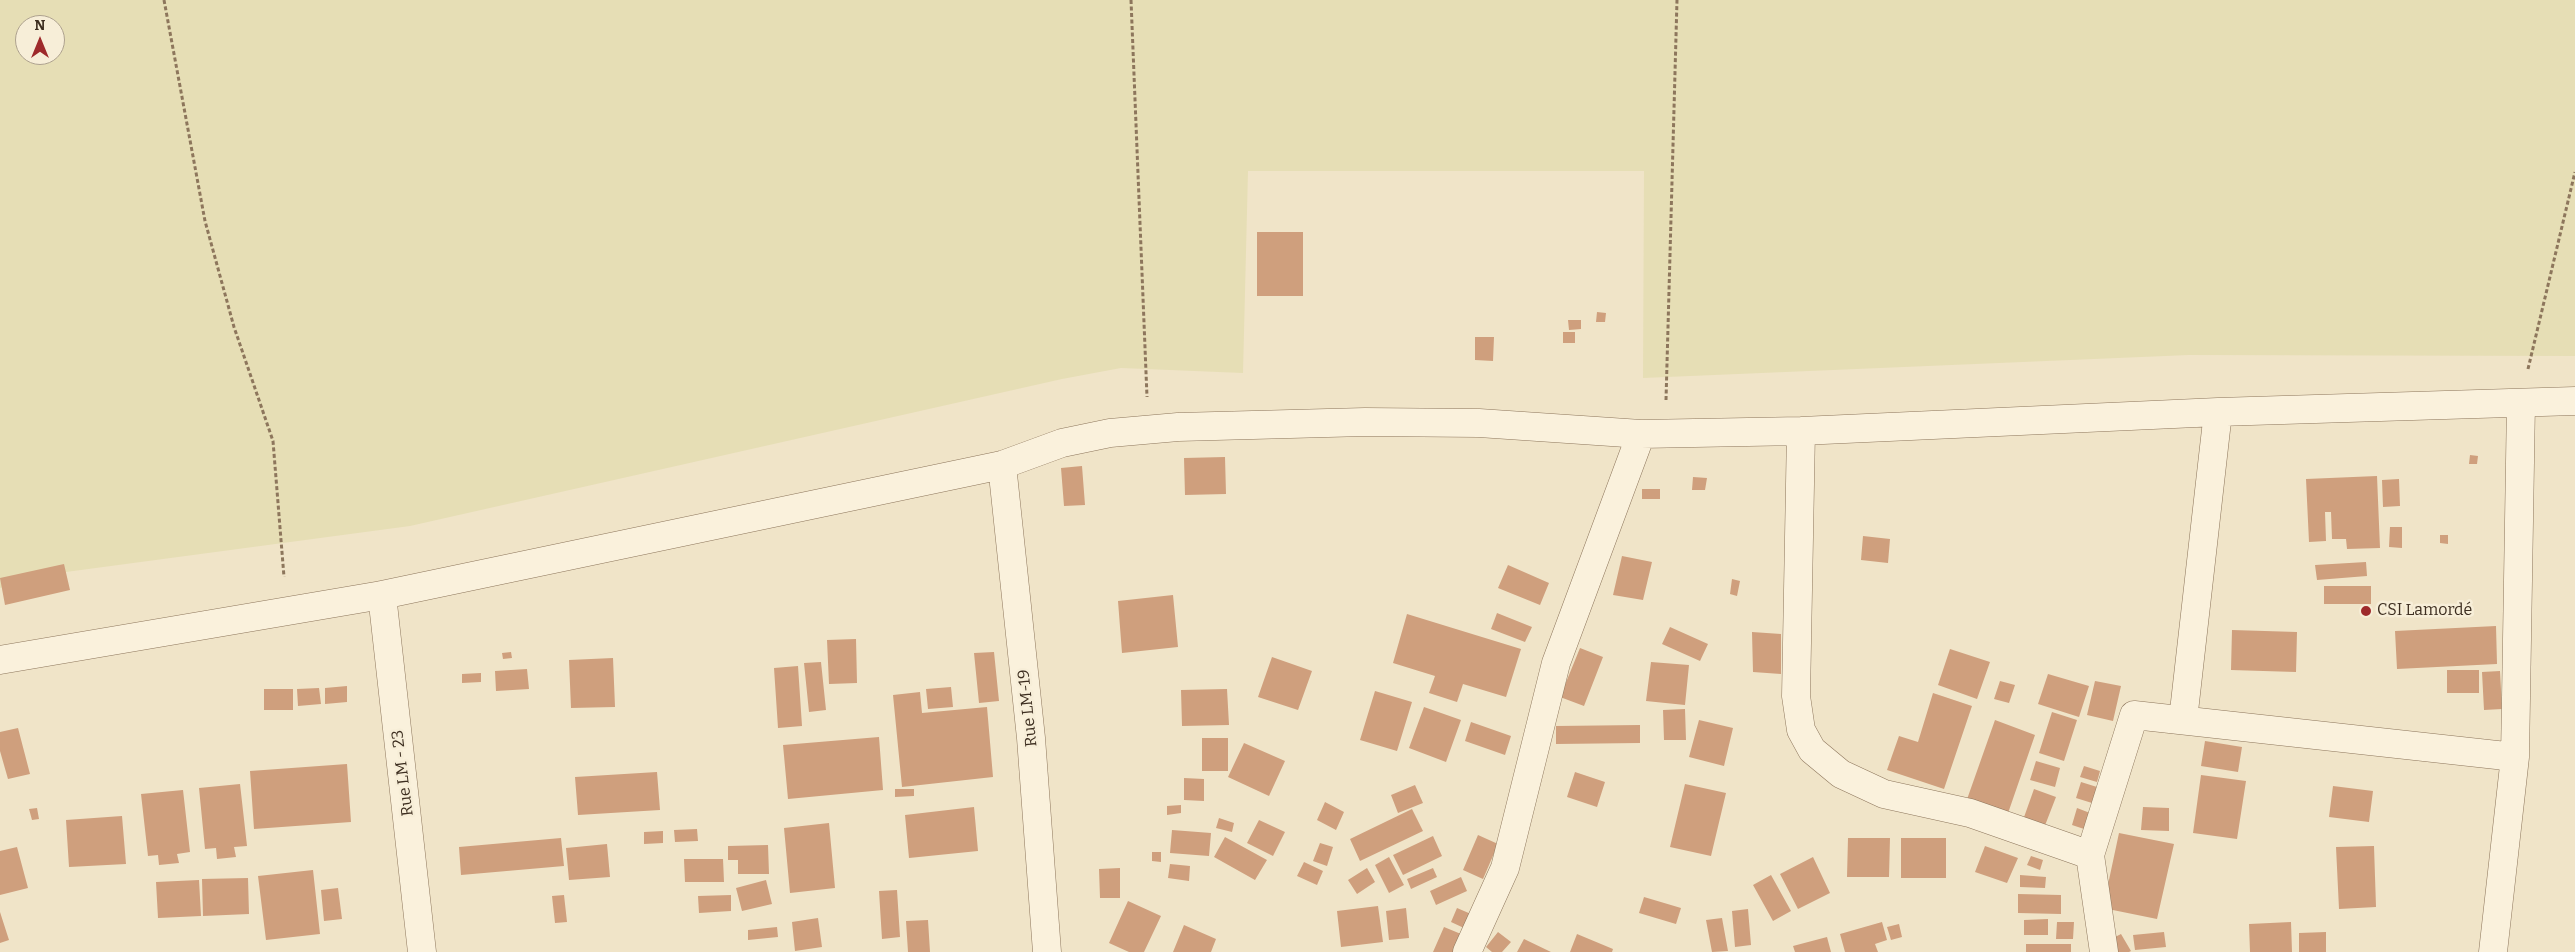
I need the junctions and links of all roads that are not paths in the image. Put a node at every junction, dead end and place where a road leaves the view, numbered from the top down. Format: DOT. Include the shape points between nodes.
graph roads {
  1 [pos="2575,401"];
  2 [pos="2520,403"];
  3 [pos="2218,412"];
  4 [pos="1800,431"];
  5 [pos="1653,434"];
  6 [pos="1002,465"];
  7 [pos="382,595"];
  8 [pos="0,660"];
  9 [pos="2183,720"];
  10 [pos="2515,757"];
  11 [pos="2090,855"];
  12 [pos="422,952"];
  13 [pos="1048,952"];
  14 [pos="1467,952"];
  15 [pos="2104,952"];
  16 [pos="2494,952"];
  1 -- 2 [label="street"];
  2 -- 3 [label="street"];
  2 -- 10 [label="street"];
  3 -- 4 [label="street"];
  3 -- 9 [label="street"];
  4 -- 5 [label="street"];
  4 -- 11 [label="street" via="1796,696 1801,730 1812,750 1841,774 1884,794 1977,816"];
  5 -- 6 [label="street" via="1479,424 1280,423 1085,436"];
  5 -- 14 [label="street" via="1556,663 1505,868"];
  6 -- 7 [label="street"];
  6 -- 13 [label="street, Rue LM-19" via="1031,738"];
  7 -- 8 [label="street"];
  7 -- 12 [label="street, Rue LM - 23"];
  9 -- 10 [label="street"];
  9 -- 11 [label="street" via="2134,715"];
  10 -- 16 [label="street"];
  11 -- 15 [label="street"];
}
